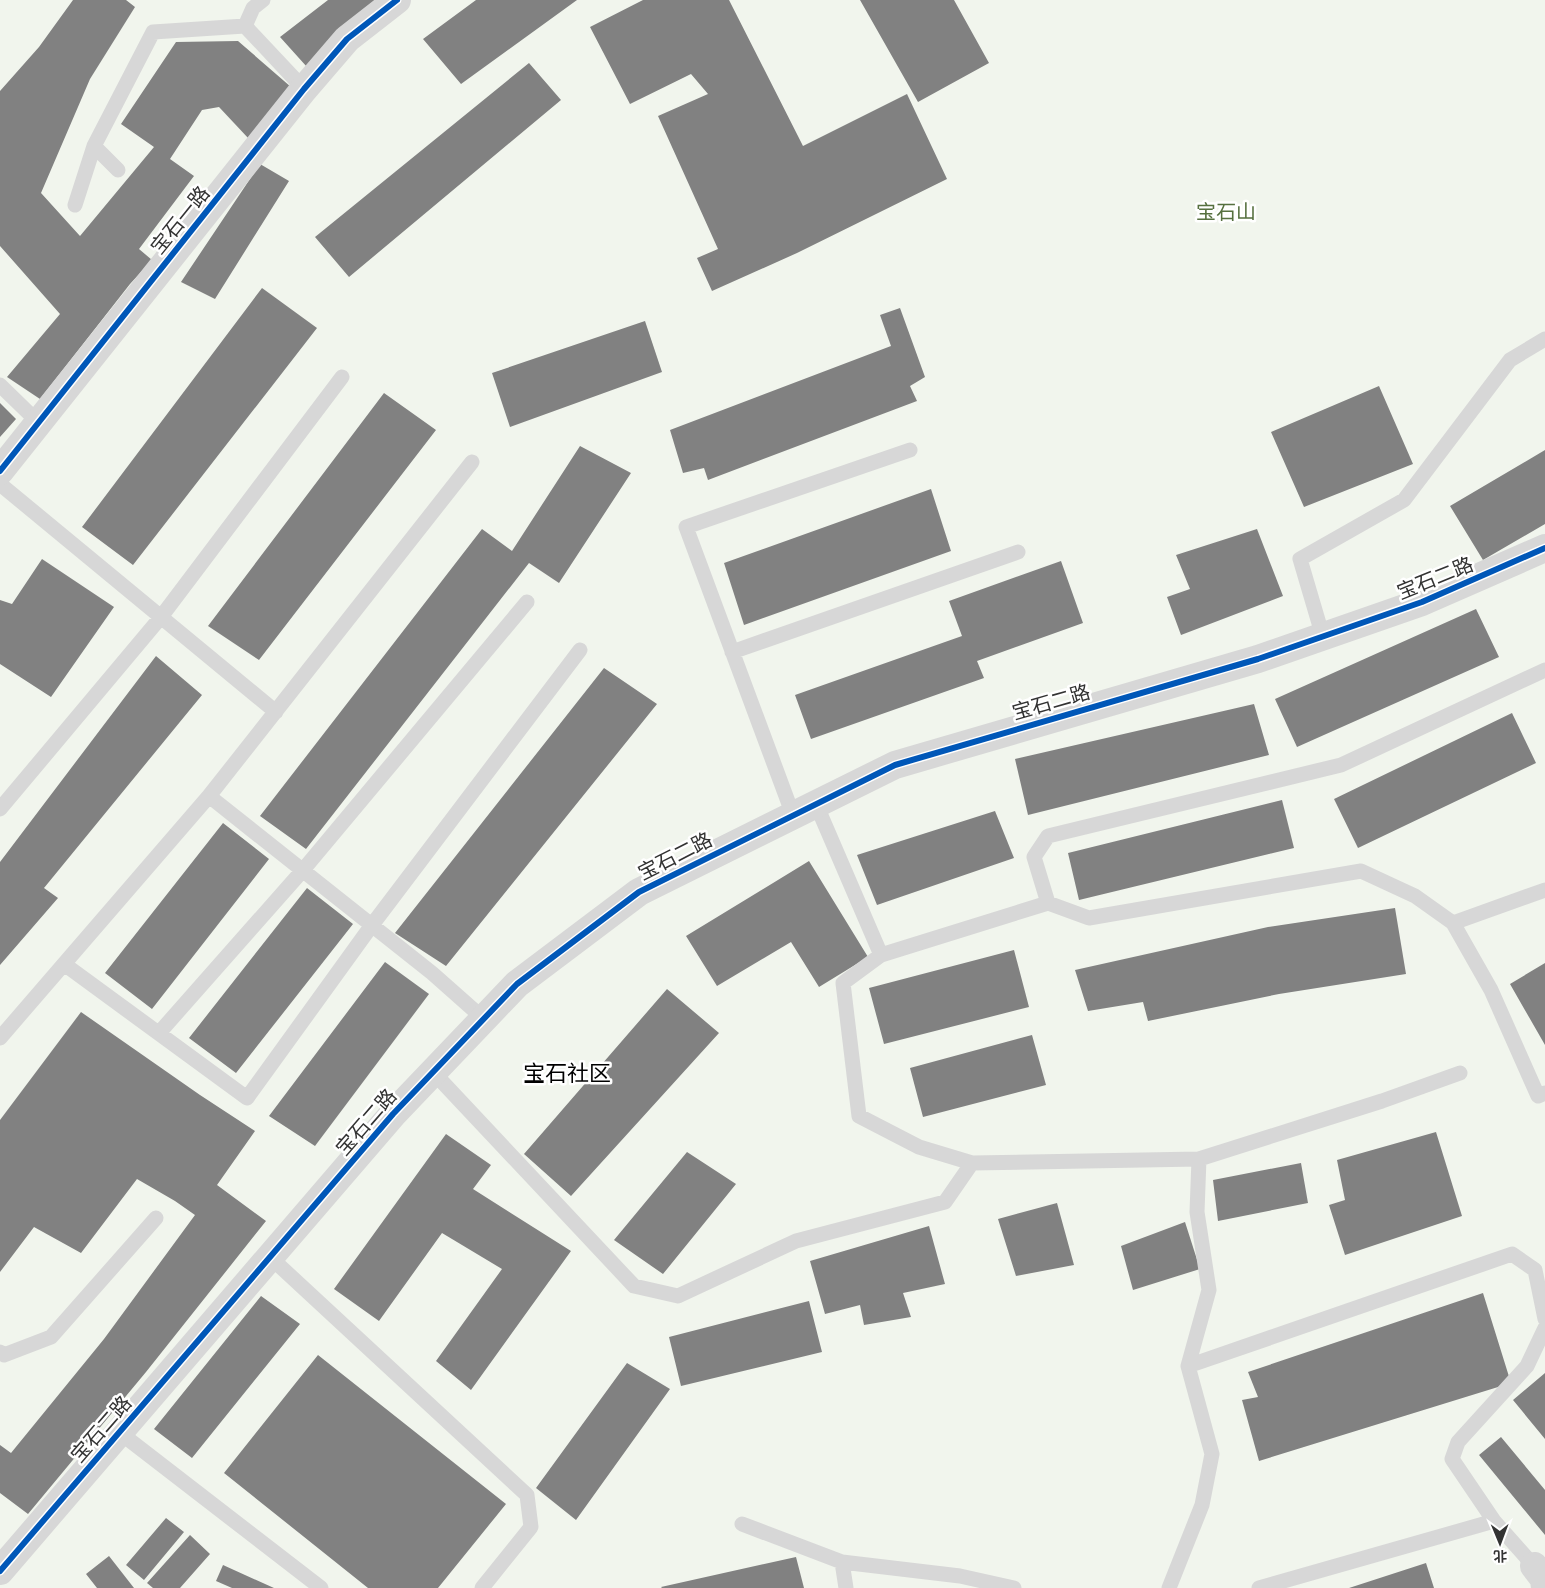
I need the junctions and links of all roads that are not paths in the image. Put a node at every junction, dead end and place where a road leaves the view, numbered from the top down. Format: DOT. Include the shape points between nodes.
graph roads {
  1 [pos="263,0"];
  2 [pos="397,0"];
  3 [pos="245,26"];
  4 [pos="304,89"];
  5 [pos="94,146"];
  6 [pos="118,170"];
  7 [pos="75,206"];
  8 [pos="1545,339"];
  9 [pos="342,377"];
  10 [pos="0,385"];
  11 [pos="39,423"];
  12 [pos="910,450"];
  13 [pos="472,462"];
  14 [pos="0,471"];
  15 [pos="0,484"];
  16 [pos="1545,548"];
  17 [pos="1018,552"];
  18 [pos="527,602"];
  19 [pos="161,617"];
  20 [pos="1323,637"];
  21 [pos="580,650"];
  22 [pos="732,652"];
  23 [pos="1545,670"];
  24 [pos="276,712"];
  25 [pos="209,796"];
  26 [pos="0,809"];
  27 [pos="805,810"];
  28 [pos="303,870"];
  29 [pos="1545,890"];
  30 [pos="1048,903"];
  31 [pos="1452,923"];
  32 [pos="372,925"];
  33 [pos="881,955"];
  34 [pos="64,964"];
  35 [pos="484,1018"];
  36 [pos="159,1033"];
  37 [pos="0,1038"];
  38 [pos="433,1072"];
  39 [pos="1460,1073"];
  40 [pos="1545,1093"];
  41 [pos="1199,1159"];
  42 [pos="972,1163"];
  43 [pos="156,1218"];
  44 [pos="270,1257"];
  45 [pos="1545,1319"];
  46 [pos="1545,1328"];
  47 [pos="0,1352"];
  48 [pos="1188,1366"];
  49 [pos="119,1432"];
  50 [pos="1494,1521"];
  51 [pos="742,1524"];
  52 [pos="842,1562"];
  53 [pos="0,1570"];
  54 [pos="1539,1577"];
  55 [pos="321,1588"];
  56 [pos="482,1588"];
  57 [pos="846,1588"];
  58 [pos="1014,1588"];
  59 [pos="1169,1588"];
  60 [pos="1259,1588"];
  1 -- 3 [label="lane" via="253,8"];
  2 -- 4 [label="street, 宝石一路" via="347,39"];
  3 -- 4 [label="lane"];
  3 -- 5 [label="lane" via="153,32"];
  4 -- 11 [label="street, 宝石一路"];
  5 -- 6 [label="lane"];
  5 -- 7 [label="lane"];
  8 -- 20 [label="lane" via="1510,360 1404,500 1300,560"];
  9 -- 19 [label="lane"];
  10 -- 11 [label="lane"];
  11 -- 14 [label="street, 宝石一路"];
  12 -- 22 [label="lane" via="686,527"];
  13 -- 24 [label="lane"];
  15 -- 19 [label="lane"];
  16 -- 20 [label="street, 宝石二路" via="1422,602"];
  17 -- 22 [label="lane"];
  18 -- 28 [label="lane"];
  19 -- 24 [label="lane"];
  19 -- 26 [label="lane"];
  20 -- 27 [label="street, 宝石二路" via="895,765"];
  21 -- 32 [label="lane"];
  22 -- 27 [label="lane"];
  23 -- 30 [label="lane" via="1341,765 1048,836 1034,857"];
  24 -- 25 [label="lane"];
  25 -- 28 [label="lane"];
  25 -- 34 [label="lane"];
  27 -- 33 [label="lane"];
  27 -- 35 [label="street, 宝石二路" via="639,892 518,984"];
  28 -- 32 [label="lane"];
  28 -- 36 [label="lane"];
  29 -- 31 [label="lane"];
  30 -- 31 [label="lane" via="1088,918 1361,870 1415,896"];
  30 -- 33 [label="lane"];
  31 -- 40 [label="lane" via="1491,990 1538,1096"];
  32 -- 35 [label="lane"];
  32 -- 36 [label="lane" via="247,1098"];
  33 -- 42 [label="lane" via="843,983 859,1116 919,1147"];
  34 -- 36 [label="lane"];
  34 -- 37 [label="lane"];
  35 -- 38 [label="street, 宝石二路"];
  38 -- 42 [label="lane" via="634,1286 678,1296 796,1241 944,1202"];
  38 -- 44 [label="street, 宝石二路"];
  39 -- 41 [label="lane"];
  41 -- 42 [label="lane"];
  41 -- 48 [label="lane" via="1197,1212 1209,1290"];
  43 -- 47 [label="lane" via="51,1336 4,1355"];
  44 -- 49 [label="street, 宝石二路"];
  44 -- 56 [label="lane" via="527,1495 531,1527"];
  45 -- 48 [label="lane" via="1535,1270 1512,1254"];
  46 -- 50 [label="lane" via="1527,1366 1458,1442 1452,1459"];
  48 -- 59 [label="lane" via="1212,1454 1202,1505"];
  49 -- 53 [label="street, 宝石二路"];
  49 -- 55 [label="lane"];
  50 -- 54 [label="lane"];
  50 -- 60 [label="lane"];
  51 -- 52 [label="lane"];
  52 -- 57 [label="lane"];
  52 -- 58 [label="lane" via="960,1576"];
}
